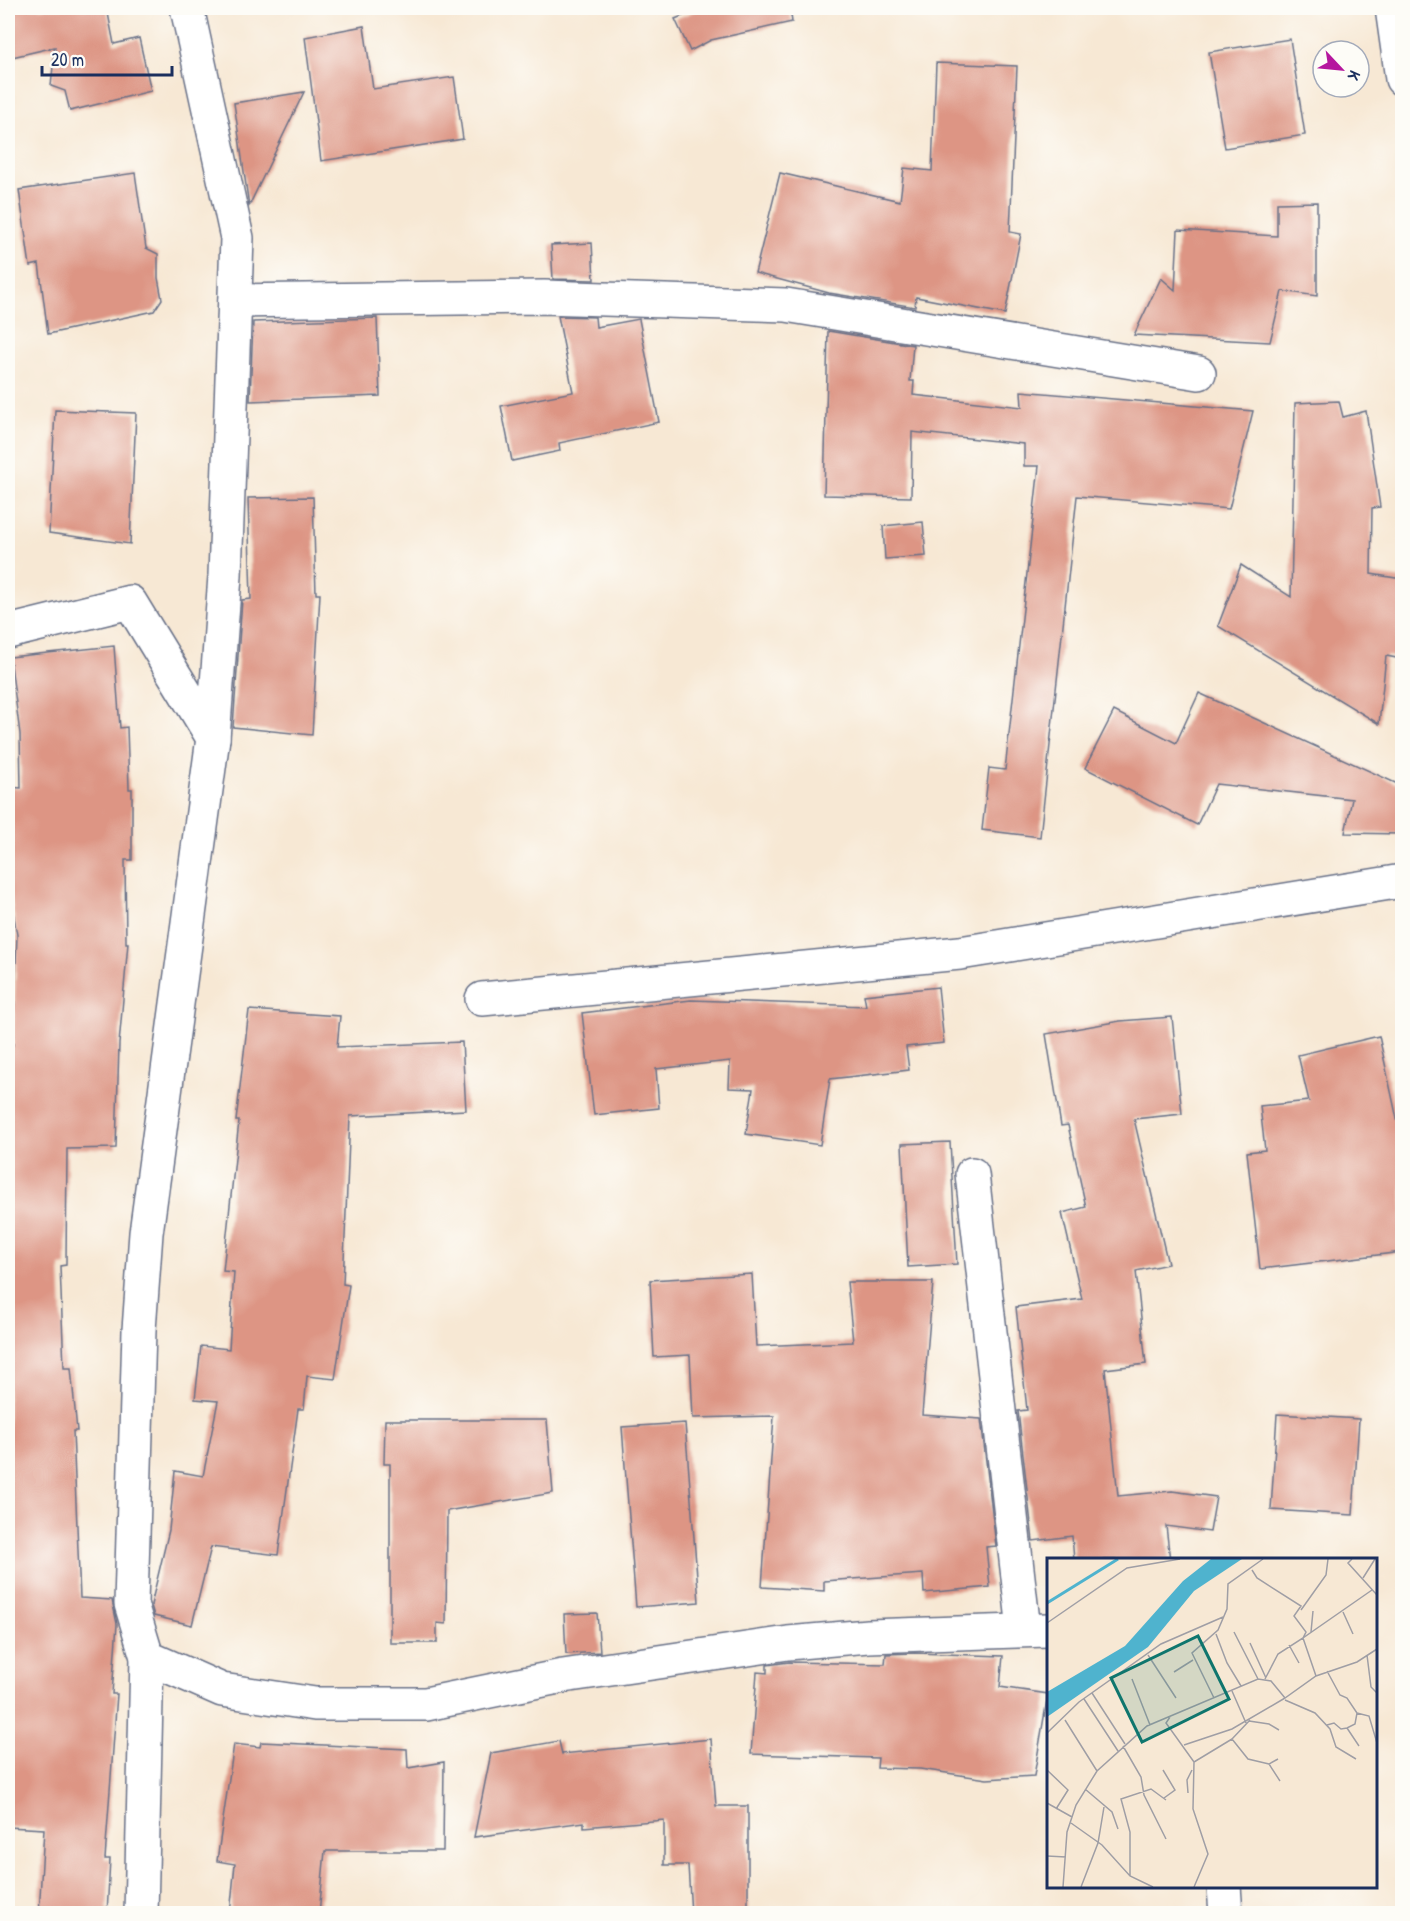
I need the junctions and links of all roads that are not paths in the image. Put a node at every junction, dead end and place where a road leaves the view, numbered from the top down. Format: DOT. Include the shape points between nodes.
graph roads {
  1 [pos="187,8"];
  2 [pos="1392,8"];
  3 [pos="1402,79"];
  4 [pos="235,301"];
  5 [pos="1199,373"];
  6 [pos="8,632"];
  7 [pos="213,738"];
  8 [pos="1402,881"];
  9 [pos="482,999"];
  10 [pos="972,1174"];
  11 [pos="1036,1630"];
  12 [pos="147,1657"];
  13 [pos="1224,1888"];
  14 [pos="141,1914"];
  15 [pos="1226,1914"];
  1 -- 4 [label="street" via="237,238"];
  2 -- 3 [label="street"];
  4 -- 5 [label="street" via="544,297 786,305"];
  4 -- 7 [label="street" via="225,576"];
  6 -- 7 [label="street" via="130,602"];
  7 -- 12 [label="street" via="146,1233 139,1330 131,1604"];
  8 -- 9 [label="street" via="960,953"];
  10 -- 11 [label="street"];
  11 -- 12 [label="street" via="788,1643 563,1676 426,1704 315,1704 222,1690"];
  12 -- 14 [label="street"];
  13 -- 15 [label="street"];
}
